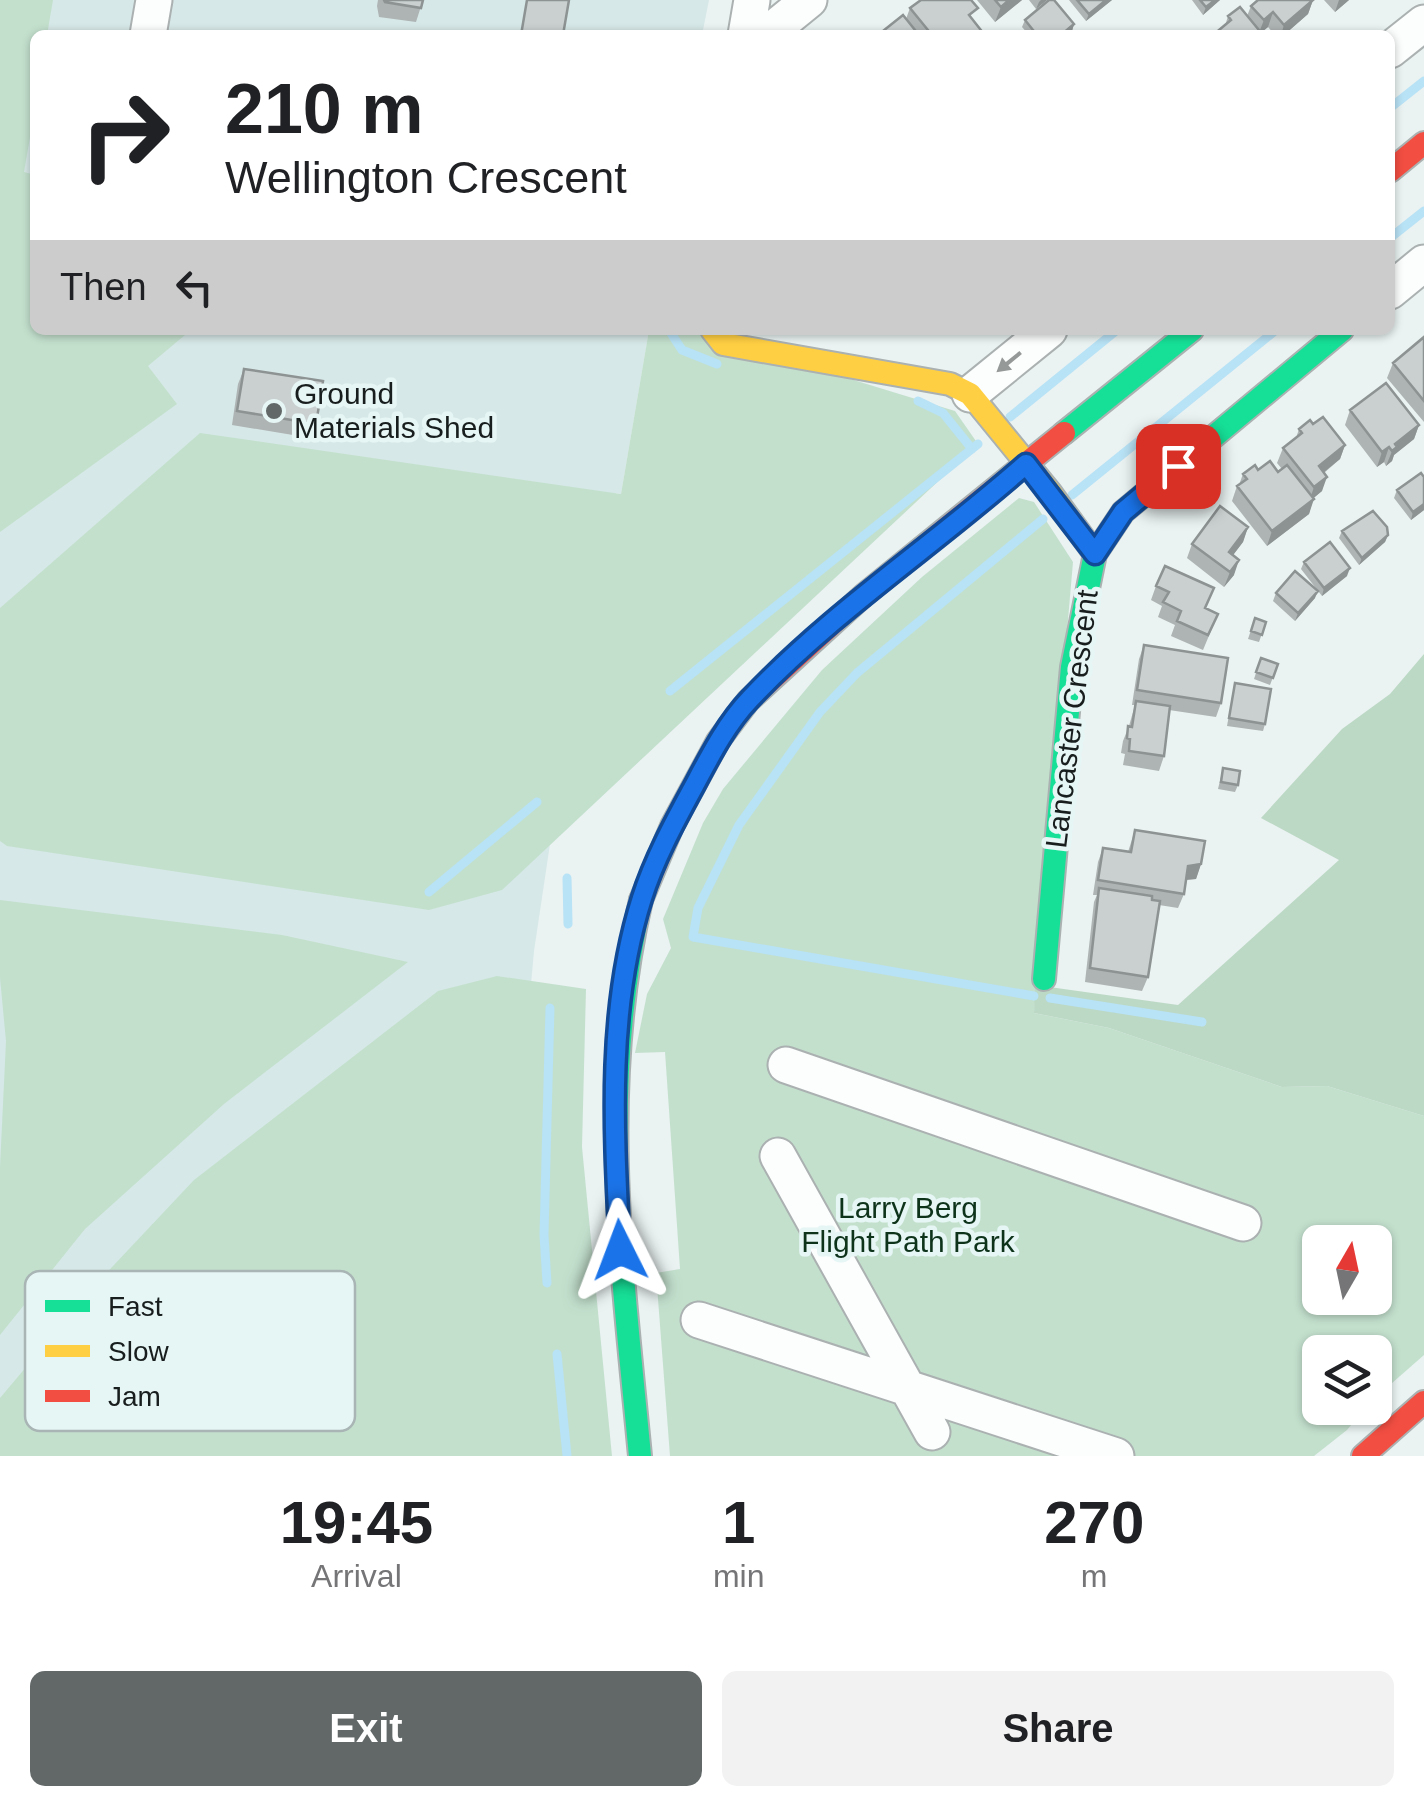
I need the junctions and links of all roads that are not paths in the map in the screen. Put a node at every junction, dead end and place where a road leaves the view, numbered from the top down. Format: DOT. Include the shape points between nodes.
graph roads {
  1 [pos="154,0"];
  2 [pos="752,0"];
  3 [pos="809,0"];
  4 [pos="1424,23"];
  5 [pos="149,30"];
  6 [pos="747,30"];
  7 [pos="772,30"];
  8 [pos="1395,46"];
  9 [pos="1424,143"];
  10 [pos="1395,166"];
  11 [pos="1424,262"];
  12 [pos="1395,286"];
  13 [pos="716,335"];
  14 [pos="1043,335"];
  15 [pos="1186,335"];
  16 [pos="1336,335"];
  17 [pos="970,394"];
  18 [pos="1026,464"];
  19 [pos="1095,554"];
  20 [pos="1044,979"];
  21 [pos="786,1064"];
  22 [pos="778,1156"];
  23 [pos="1243,1223"];
  24 [pos="699,1320"];
  25 [pos="907,1388"];
  26 [pos="1424,1402"];
  27 [pos="932,1432"];
  28 [pos="640,1456"];
  29 [pos="1116,1456"];
  30 [pos="1364,1456"];
  1 -- 5 [label="street"];
  2 -- 6 [label="street"];
  3 -- 7 [label="street"];
  4 -- 8 [label="street"];
  9 -- 10 [label="street"];
  11 -- 12 [label="street"];
  13 -- 17 [label="street" via="723,344 950,384"];
  14 -- 17 [label="street, one-way"];
  15 -- 18 [label="street"];
  16 -- 19 [label="street, Lancaster Crescent" via="1123,512"];
  17 -- 18 [label="street"];
  18 -- 19 [label="street"];
  18 -- 28 [label="street" via="864,595 748,701 672,826 642,897 620,1004 614,1136"];
  19 -- 20 [label="street, Lancaster Crescent" via="1072,667"];
  21 -- 23 [label="street"];
  22 -- 25 [label="street"];
  24 -- 25 [label="street"];
  25 -- 27 [label="street"];
  25 -- 29 [label="street"];
  26 -- 30 [label="street"];
}
